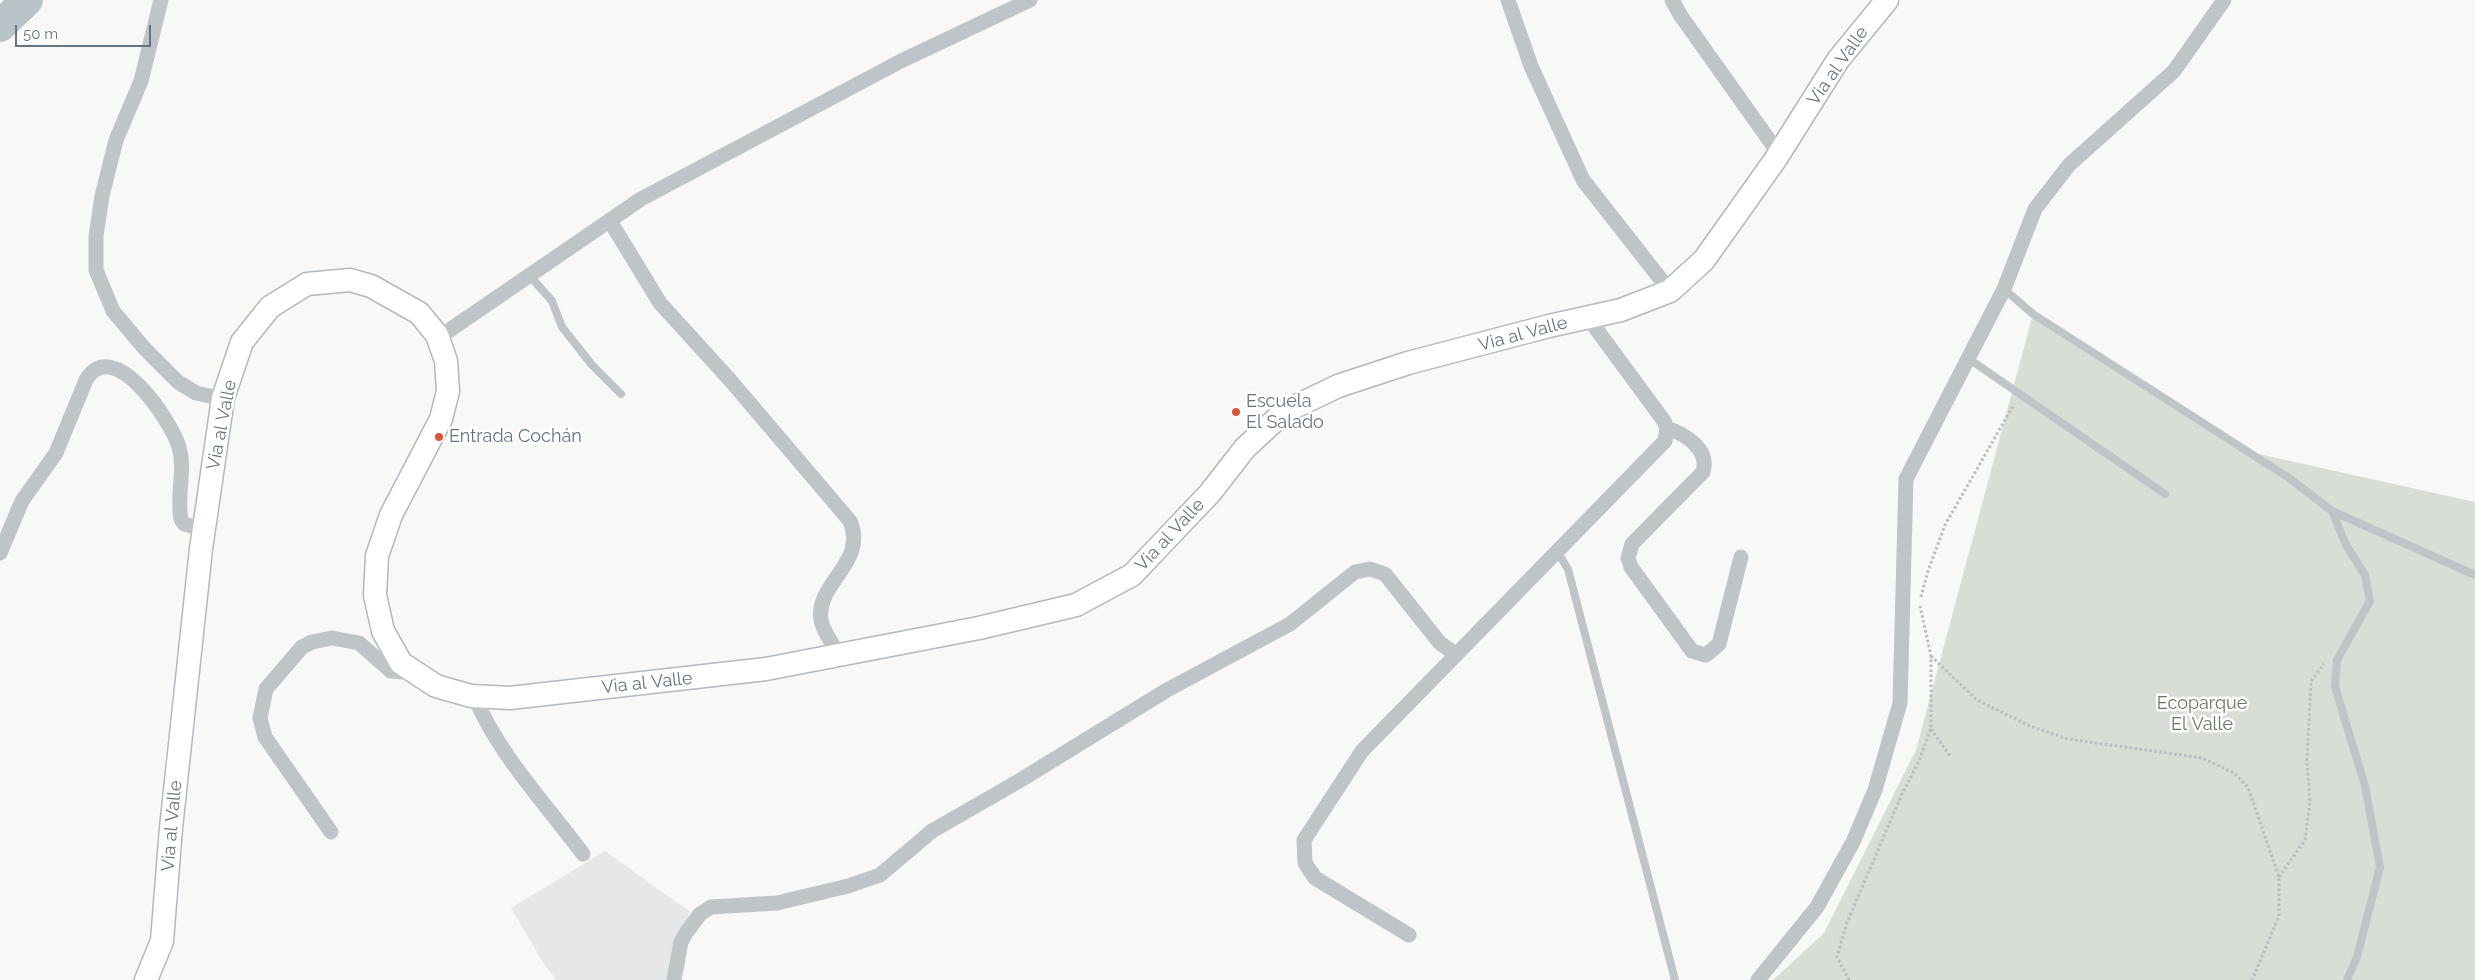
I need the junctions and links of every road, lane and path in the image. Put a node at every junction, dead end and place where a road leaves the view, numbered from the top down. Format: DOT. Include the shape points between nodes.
graph roads {
  1 [pos="161,0"];
  2 [pos="1030,0"];
  3 [pos="1508,0"];
  4 [pos="1672,0"];
  5 [pos="1886,0"];
  6 [pos="2224,0"];
  7 [pos="1779,154"];
  8 [pos="610,221"];
  9 [pos="530,276"];
  10 [pos="2004,289"];
  11 [pos="1670,291"];
  12 [pos="1593,317"];
  13 [pos="438,338"];
  14 [pos="1969,359"];
  15 [pos="621,394"];
  16 [pos="2020,394"];
  17 [pos="224,399"];
  18 [pos="1667,428"];
  19 [pos="2165,494"];
  20 [pos="2332,511"];
  21 [pos="203,529"];
  22 [pos="0,553"];
  23 [pos="1558,553"];
  24 [pos="1741,557"];
  25 [pos="2475,575"];
  26 [pos="838,655"];
  27 [pos="1456,655"];
  28 [pos="1931,656"];
  29 [pos="2337,660"];
  30 [pos="415,673"];
  31 [pos="474,696"];
  32 [pos="1931,728"];
  33 [pos="1950,756"];
  34 [pos="331,832"];
  35 [pos="583,854"];
  36 [pos="2279,877"];
  37 [pos="1409,936"];
  38 [pos="146,980"];
  39 [pos="674,980"];
  40 [pos="1674,980"];
  41 [pos="1758,980"];
  42 [pos="1849,980"];
  43 [pos="2252,980"];
  44 [pos="2347,980"];
  1 -- 17 [label="street" via="141,81 116,140 102,196 96,236 96,270 113,311 145,349 184,386 196,393"];
  2 -- 8 [label="street" via="902,61 641,199"];
  3 -- 11 [label="street" via="1531,66 1583,180"];
  4 -- 7 [label="street"];
  5 -- 7 [label="main road, Via al Valle" via="1838,60"];
  6 -- 10 [label="street" via="2174,71 2068,165 2035,209"];
  7 -- 11 [label="main road, Via al Valle" via="1704,260"];
  8 -- 9 [label="street"];
  8 -- 26 [label="street" via="660,303 850,521 855,532 853,551 824,600 821,620"];
  9 -- 13 [label="street"];
  9 -- 15 [label="lane" via="552,301 562,327 592,365"];
  10 -- 14 [label="street"];
  10 -- 20 [label="lane" via="2033,314 2290,478"];
  11 -- 12 [label="main road, Via al Valle"];
  12 -- 18 [label="street" via="1594,326"];
  12 -- 26 [label="main road, Via al Valle" via="1408,363 1338,386 1284,412 1245,448 1210,493 1132,575 1076,605 979,628"];
  13 -- 17 [label="main road, Via al Valle" via="419,312 371,286 350,280 307,284 270,307 242,342"];
  13 -- 30 [label="main road, Via al Valle" via="446,361 448,391 441,419 391,515 377,556 375,595 384,631 401,664"];
  14 -- 16 [label="lane"];
  14 -- 41 [label="street" via="1906,480 1900,703 1875,790 1853,842 1817,907"];
  16 -- 19 [label="lane"];
  16 -- 28 [label="path" via="1945,525 1928,570 1920,602"];
  17 -- 21 [label="main road, Via al Valle"];
  18 -- 23 [label="street" via="1662,446"];
  18 -- 24 [label="street" via="1685,434 1701,453 1703,472 1632,544 1628,558 1636,575 1696,654 1711,652 1718,644"];
  20 -- 25 [label="lane"];
  20 -- 29 [label="lane" via="2365,576 2370,601"];
  21 -- 22 [label="street" via="184,524 181,519 183,462 166,417 148,394 116,367 104,366 86,380 56,453 22,502"];
  21 -- 38 [label="main road, Via al Valle" via="162,941"];
  23 -- 27 [label="street"];
  23 -- 40 [label="lane" via="1568,569"];
  26 -- 31 [label="main road, Via al Valle" via="766,669 644,684 510,698"];
  27 -- 37 [label="street" via="1362,751 1304,840 1305,863 1315,878"];
  27 -- 39 [label="street" via="1439,642 1385,574 1370,568 1355,572 1290,624 1168,690 932,831 880,876 777,903 711,907 700,914 686,933"];
  28 -- 32 [label="path"];
  28 -- 36 [label="path" via="1977,700 2030,726 2068,739 2202,758 2234,773 2248,787"];
  29 -- 36 [label="path" via="2328,660 2311,681 2307,760 2310,802 2305,840"];
  29 -- 44 [label="lane" via="2335,687 2365,786 2380,867 2357,957"];
  30 -- 31 [label="main road, Via al Valle" via="436,686"];
  30 -- 34 [label="street" via="390,671 359,644 332,638 302,648 266,689 260,718 265,737"];
  31 -- 35 [label="street" via="501,749"];
  32 -- 33 [label="path"];
  32 -- 42 [label="path" via="1846,926 1837,957"];
  36 -- 43 [label="path" via="2279,916"];
}
